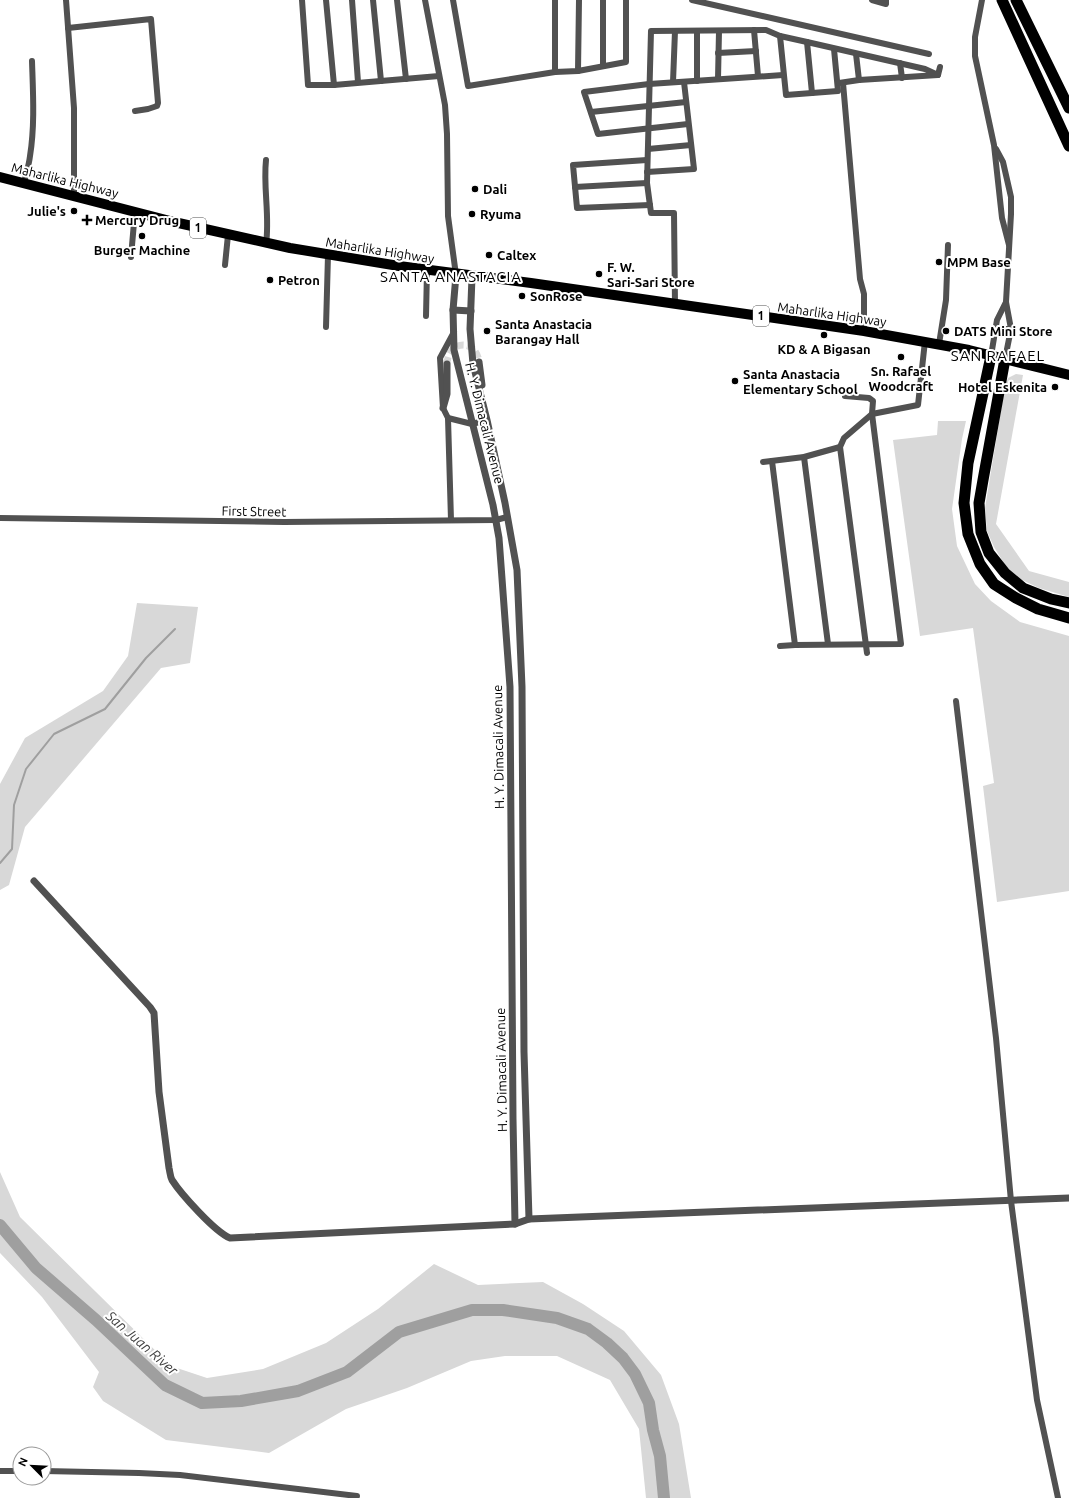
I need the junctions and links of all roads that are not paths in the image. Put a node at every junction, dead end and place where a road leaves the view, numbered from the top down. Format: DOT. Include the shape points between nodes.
graph roads {
  1 [pos="66,0"];
  2 [pos="302,0"];
  3 [pos="326,0"];
  4 [pos="352,0"];
  5 [pos="373,0"];
  6 [pos="397,0"];
  7 [pos="425,0"];
  8 [pos="453,0"];
  9 [pos="555,0"];
  10 [pos="579,0"];
  11 [pos="603,0"];
  12 [pos="619,0"];
  13 [pos="692,0"];
  14 [pos="872,0"];
  15 [pos="886,0"];
  16 [pos="982,0"];
  17 [pos="1002,0"];
  18 [pos="626,1"];
  19 [pos="1018,3"];
  20 [pos="68,28"];
  21 [pos="754,30"];
  22 [pos="675,31"];
  23 [pos="697,31"];
  24 [pos="719,31"];
  25 [pos="780,36"];
  26 [pos="807,42"];
  27 [pos="834,49"];
  28 [pos="756,51"];
  29 [pos="718,53"];
  30 [pos="856,54"];
  31 [pos="929,54"];
  32 [pos="32,61"];
  33 [pos="900,63"];
  34 [pos="603,66"];
  35 [pos="940,67"];
  36 [pos="578,71"];
  37 [pos="555,72"];
  38 [pos="783,75"];
  39 [pos="938,75"];
  40 [pos="439,76"];
  41 [pos="758,76"];
  42 [pos="902,78"];
  43 [pos="406,79"];
  44 [pos="718,79"];
  45 [pos="859,80"];
  46 [pos="381,81"];
  47 [pos="697,81"];
  48 [pos="358,82"];
  49 [pos="673,82"];
  50 [pos="684,82"];
  51 [pos="840,83"];
  52 [pos="334,84"];
  53 [pos="649,84"];
  54 [pos="812,93"];
  55 [pos="686,102"];
  56 [pos="1067,103"];
  57 [pos="649,106"];
  58 [pos="135,111"];
  59 [pos="591,112"];
  60 [pos="688,124"];
  61 [pos="648,128"];
  62 [pos="691,145"];
  63 [pos="994,145"];
  64 [pos="1069,146"];
  65 [pos="648,149"];
  66 [pos="266,160"];
  67 [pos="648,160"];
  68 [pos="647,172"];
  69 [pos="0,177"];
  70 [pos="24,183"];
  71 [pos="647,183"];
  72 [pos="574,187"];
  73 [pos="74,196"];
  74 [pos="650,205"];
  75 [pos="135,211"];
  76 [pos="228,235"];
  77 [pos="266,244"];
  78 [pos="948,245"];
  79 [pos="1009,245"];
  80 [pos="328,255"];
  81 [pos="131,257"];
  82 [pos="226,265"];
  83 [pos="427,270"];
  84 [pos="456,274"];
  85 [pos="472,277"];
  86 [pos="1006,302"];
  87 [pos="675,304"];
  88 [pos="453,310"];
  89 [pos="471,311"];
  90 [pos="426,316"];
  91 [pos="326,327"];
  92 [pos="995,329"];
  93 [pos="1011,329"];
  94 [pos="864,331"];
  95 [pos="454,332"];
  96 [pos="925,341"];
  97 [pos="939,344"];
  98 [pos="991,356"];
  99 [pos="1005,359"];
  100 [pos="479,362"];
  101 [pos="447,364"];
  102 [pos="1069,375"];
  103 [pos="845,396"];
  104 [pos="482,403"];
  105 [pos="443,408"];
  106 [pos="872,414"];
  107 [pos="448,418"];
  108 [pos="487,420"];
  109 [pos="472,424"];
  110 [pos="840,447"];
  111 [pos="804,457"];
  112 [pos="772,461"];
  113 [pos="763,462"];
  114 [pos="507,517"];
  115 [pos="0,518"];
  116 [pos="451,520"];
  117 [pos="496,520"];
  118 [pos="1069,604"];
  119 [pos="1069,618"];
  120 [pos="795,644"];
  121 [pos="828,644"];
  122 [pos="866,644"];
  123 [pos="780,646"];
  124 [pos="867,653"];
  125 [pos="510,686"];
  126 [pos="522,687"];
  127 [pos="956,701"];
  128 [pos="34,881"];
  129 [pos="1069,1198"];
  130 [pos="1011,1201"];
  131 [pos="529,1219"];
  132 [pos="515,1224"];
  133 [pos="0,1471"];
  134 [pos="12,1471"];
  135 [pos="52,1472"];
  136 [pos="357,1496"];
  137 [pos="1058,1498"];
  1 -- 20 [label="street"];
  2 -- 52 [label="street" via="308,85"];
  3 -- 52 [label="street"];
  4 -- 48 [label="street"];
  5 -- 46 [label="street"];
  6 -- 43 [label="street"];
  7 -- 40 [label="street"];
  8 -- 37 [label="street" via="468,86"];
  9 -- 37 [label="street"];
  10 -- 36 [label="street"];
  11 -- 34 [label="street"];
  12 -- 18 [label="street"];
  13 -- 31 [label="street"];
  14 -- 15 [label="street" via="886,4"];
  16 -- 63 [label="street" via="975,37 976,56"];
  17 -- 64 [label="highway"];
  18 -- 34 [label="street" via="626,62"];
  19 -- 56 [label="highway"];
  20 -- 58 [label="street" via="151,19 158,103 157,106"];
  20 -- 73 [label="street" via="74,108"];
  21 -- 24 [label="street"];
  21 -- 25 [label="street" via="766,30"];
  21 -- 28 [label="street"];
  22 -- 23 [label="street"];
  22 -- 49 [label="street"];
  22 -- 53 [label="street" via="651,31"];
  23 -- 24 [label="street"];
  23 -- 47 [label="street"];
  24 -- 29 [label="street"];
  25 -- 26 [label="street"];
  25 -- 38 [label="street"];
  26 -- 27 [label="street"];
  26 -- 54 [label="street"];
  27 -- 30 [label="street"];
  27 -- 51 [label="street"];
  28 -- 29 [label="street"];
  28 -- 41 [label="street"];
  29 -- 44 [label="street"];
  30 -- 33 [label="street"];
  30 -- 45 [label="street"];
  32 -- 70 [label="street" via="32,139"];
  33 -- 39 [label="street" via="925,68"];
  33 -- 42 [label="street"];
  34 -- 36 [label="street"];
  35 -- 39 [label="street"];
  36 -- 37 [label="street"];
  38 -- 41 [label="street"];
  38 -- 54 [label="street" via="786,95"];
  39 -- 42 [label="street"];
  40 -- 43 [label="street"];
  40 -- 84 [label="street" via="445,104 448,216"];
  41 -- 44 [label="street"];
  42 -- 45 [label="street"];
  43 -- 46 [label="street"];
  44 -- 47 [label="street"];
  45 -- 51 [label="street"];
  46 -- 48 [label="street"];
  47 -- 50 [label="street"];
  48 -- 52 [label="street"];
  49 -- 50 [label="street"];
  49 -- 53 [label="street"];
  50 -- 55 [label="street"];
  51 -- 54 [label="street" via="838,91"];
  51 -- 94 [label="street" via="860,279 864,294"];
  53 -- 57 [label="street"];
  53 -- 59 [label="street" via="584,92"];
  55 -- 57 [label="street"];
  55 -- 60 [label="street"];
  57 -- 59 [label="street"];
  57 -- 61 [label="street"];
  59 -- 61 [label="street" via="598,134"];
  60 -- 61 [label="street"];
  60 -- 62 [label="street"];
  61 -- 65 [label="street"];
  62 -- 65 [label="street"];
  62 -- 68 [label="street" via="694,169"];
  63 -- 79 [label="street" via="1002,218"];
  63 -- 79 [label="street" via="1003,162 1011,197"];
  65 -- 67 [label="street"];
  66 -- 77 [label="street"];
  67 -- 68 [label="street"];
  67 -- 72 [label="street" via="573,165"];
  68 -- 71 [label="street"];
  69 -- 70 [label="highway, Maharlika Highway / 1"];
  70 -- 73 [label="highway, Maharlika Highway / 1"];
  71 -- 72 [label="street"];
  71 -- 74 [label="street"];
  72 -- 74 [label="street" via="577,208"];
  73 -- 75 [label="highway, Maharlika Highway / 1"];
  74 -- 87 [label="street" via="651,213 674,212"];
  75 -- 76 [label="highway, Maharlika Highway / 1"];
  75 -- 81 [label="street"];
  76 -- 77 [label="highway, Maharlika Highway / 1"];
  76 -- 82 [label="street"];
  77 -- 80 [label="highway, Maharlika Highway / 1"];
  78 -- 97 [label="street" via="946,300"];
  79 -- 86 [label="street"];
  80 -- 83 [label="highway, Maharlika Highway / 1"];
  80 -- 91 [label="street"];
  83 -- 84 [label="highway, Maharlika Highway / 1"];
  83 -- 90 [label="street"];
  84 -- 85 [label="highway, Maharlika Highway / 1"];
  84 -- 88 [label="street, H. Y. Dimacali Avenue"];
  85 -- 87 [label="highway, Maharlika Highway / 1"];
  85 -- 89 [label="street, H. Y. Dimacali Avenue"];
  86 -- 92 [label="street"];
  86 -- 93 [label="street"];
  87 -- 94 [label="highway, Maharlika Highway / 1"];
  88 -- 89 [label="street"];
  88 -- 95 [label="street, H. Y. Dimacali Avenue"];
  89 -- 104 [label="street, H. Y. Dimacali Avenue" via="473,364"];
  92 -- 93 [label="street"];
  92 -- 98 [label="street"];
  93 -- 99 [label="street"];
  94 -- 96 [label="highway, Maharlika Highway / 1"];
  95 -- 105 [label="street" via="440,358"];
  95 -- 109 [label="street, H. Y. Dimacali Avenue" via="454,350"];
  96 -- 97 [label="highway, Maharlika Highway / 1"];
  96 -- 106 [label="street" via="918,405"];
  97 -- 98 [label="highway, Maharlika Highway / 1"];
  98 -- 99 [label="highway, Maharlika Highway / 1"];
  98 -- 119 [label="highway" via="968,464 964,503 968,534 980,564 994,584 1038,609"];
  99 -- 102 [label="highway, Maharlika Highway / 1"];
  99 -- 118 [label="highway" via="982,480 979,503 981,532 989,553 1005,573 1022,588"];
  100 -- 104 [label="street"];
  101 -- 105 [label="street" via="448,394"];
  103 -- 106 [label="street" via="868,398 873,401"];
  104 -- 108 [label="street, H. Y. Dimacali Avenue"];
  105 -- 107 [label="street"];
  106 -- 110 [label="street" via="844,438"];
  106 -- 122 [label="street" via="901,644"];
  107 -- 109 [label="street"];
  107 -- 116 [label="street"];
  108 -- 109 [label="street"];
  108 -- 114 [label="street, H. Y. Dimacali Avenue"];
  109 -- 117 [label="street, H. Y. Dimacali Avenue"];
  110 -- 111 [label="street"];
  110 -- 122 [label="street"];
  111 -- 112 [label="street"];
  111 -- 121 [label="street"];
  112 -- 113 [label="street"];
  112 -- 120 [label="street"];
  114 -- 117 [label="street, First Street"];
  114 -- 126 [label="street, H. Y. Dimacali Avenue" via="517,570"];
  115 -- 116 [label="street, First Street" via="278,522"];
  116 -- 117 [label="street, First Street"];
  117 -- 125 [label="street, H. Y. Dimacali Avenue"];
  120 -- 121 [label="street"];
  120 -- 123 [label="street"];
  121 -- 122 [label="street"];
  122 -- 124 [label="street"];
  125 -- 126 [label="street"];
  125 -- 132 [label="street, H. Y. Dimacali Avenue"];
  126 -- 131 [label="street, H. Y. Dimacali Avenue" via="524,1052"];
  127 -- 130 [label="street" via="996,1038"];
  128 -- 132 [label="street" via="154,1014 159,1092 171,1178 224,1236 237,1238"];
  129 -- 130 [label="street"];
  130 -- 131 [label="street"];
  130 -- 137 [label="street" via="1037,1400"];
  131 -- 132 [label="street"];
  133 -- 134 [label="street"];
  135 -- 136 [label="street" via="180,1475"];
}
